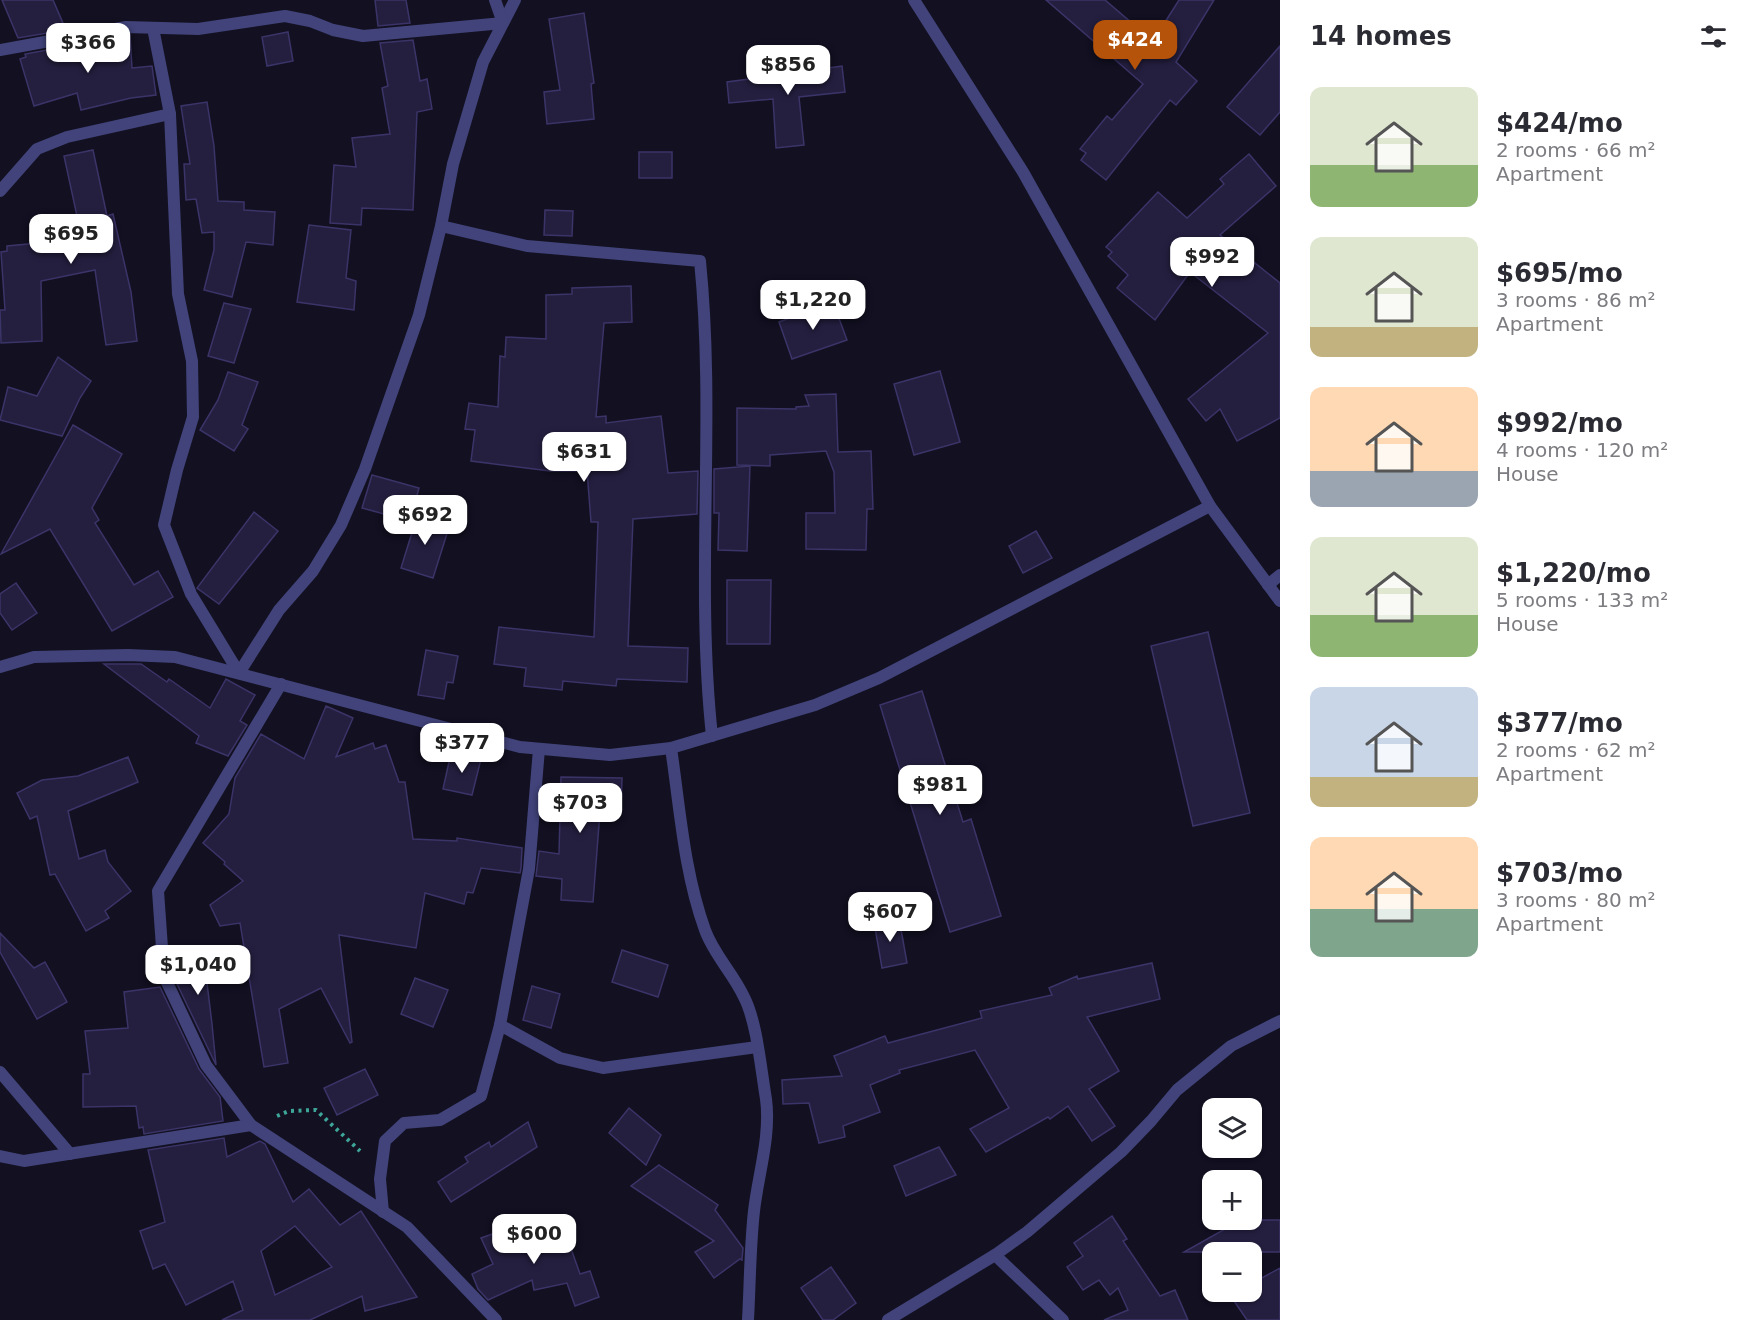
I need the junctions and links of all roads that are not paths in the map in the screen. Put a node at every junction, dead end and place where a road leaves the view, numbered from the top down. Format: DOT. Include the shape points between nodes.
graph roads {
  1 [pos="495,0"];
  2 [pos="515,0"];
  3 [pos="914,0"];
  4 [pos="503,23"];
  5 [pos="153,28"];
  6 [pos="0,50"];
  7 [pos="170,114"];
  8 [pos="0,191"];
  9 [pos="441,226"];
  10 [pos="1210,506"];
  11 [pos="1280,575"];
  12 [pos="1268,585"];
  13 [pos="1280,601"];
  14 [pos="0,667"];
  15 [pos="239,673"];
  16 [pos="281,684"];
  17 [pos="712,736"];
  18 [pos="671,748"];
  19 [pos="539,749"];
  20 [pos="1280,1021"];
  21 [pos="500,1025"];
  22 [pos="757,1047"];
  23 [pos="0,1072"];
  24 [pos="251,1125"];
  25 [pos="70,1154"];
  26 [pos="0,1156"];
  27 [pos="383,1212"];
  28 [pos="995,1255"];
  29 [pos="496,1320"];
  30 [pos="748,1320"];
  31 [pos="888,1320"];
  32 [pos="1063,1320"];
  1 -- 4 [label="street"];
  2 -- 4 [label="street"];
  3 -- 10 [label="street" via="1023,172"];
  4 -- 5 [label="street" via="363,36 285,16 198,29"];
  4 -- 9 [label="street" via="483,62 453,164"];
  5 -- 6 [label="street" via="126,27"];
  5 -- 7 [label="street"];
  7 -- 8 [label="street" via="67,137 37,148"];
  7 -- 15 [label="street" via="178,294 192,361 194,417 164,525 191,594"];
  9 -- 15 [label="street" via="419,315 365,470 341,525 313,571 279,610"];
  9 -- 17 [label="street" via="527,246 700,261 707,411 704,549 707,686"];
  10 -- 12 [label="street"];
  10 -- 17 [label="street" via="879,678 815,705"];
  11 -- 12 [label="street"];
  12 -- 13 [label="street"];
  14 -- 15 [label="street" via="34,657 128,655 175,657"];
  15 -- 16 [label="street"];
  16 -- 19 [label="street"];
  16 -- 24 [label="street" via="158,891 164,976 206,1065"];
  17 -- 18 [label="street"];
  18 -- 19 [label="street" via="610,755"];
  18 -- 22 [label="street" via="689,874 702,920 717,957 745,999"];
  19 -- 21 [label="street" via="529,869"];
  20 -- 28 [label="street" via="1231,1046 1213,1060 1177,1090 1121,1152"];
  21 -- 22 [label="street" via="560,1058 603,1068"];
  21 -- 27 [label="street" via="481,1096 440,1120 404,1123 385,1141 380,1179"];
  22 -- 30 [label="street" via="766,1102 764,1161 754,1210"];
  23 -- 25 [label="street"];
  24 -- 25 [label="street"];
  24 -- 27 [label="street"];
  25 -- 26 [label="street" via="24,1161"];
  27 -- 29 [label="street" via="407,1227"];
  28 -- 31 [label="street"];
  28 -- 32 [label="street"];
}
